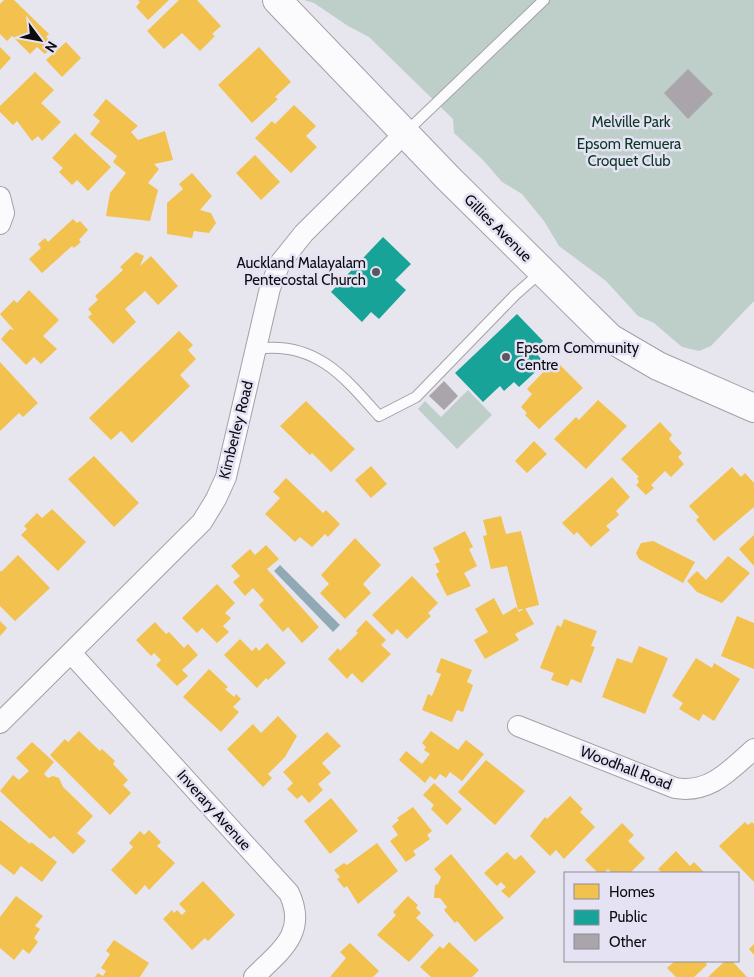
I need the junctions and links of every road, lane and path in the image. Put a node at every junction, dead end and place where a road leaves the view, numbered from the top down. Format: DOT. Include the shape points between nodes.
graph roads {
  1 [pos="276,0"];
  2 [pos="544,0"];
  3 [pos="406,132"];
  4 [pos="0,197"];
  5 [pos="0,224"];
  6 [pos="541,272"];
  7 [pos="256,349"];
  8 [pos="754,408"];
  9 [pos="71,653"];
  10 [pos="0,723"];
  11 [pos="518,726"];
  12 [pos="754,749"];
  13 [pos="254,977"];
  1 -- 3 [label="main road, Gillies Avenue"];
  2 -- 3 [label="lane"];
  3 -- 6 [label="main road, Gillies Avenue"];
  3 -- 7 [label="street, Kimberley Road" via="304,233 280,263 270,288"];
  4 -- 5 [label="street" via="4,212"];
  6 -- 7 [label="lane" via="416,398 379,416 339,373 317,358 276,346"];
  6 -- 8 [label="main road, Gillies Avenue" via="610,338 633,353"];
  7 -- 9 [label="street, Kimberley Road" via="226,477 216,499 202,522"];
  9 -- 10 [label="street, Kimberley Road"];
  9 -- 13 [label="street, Inverary Avenue" via="288,893 296,907 292,934 283,948"];
  11 -- 12 [label="street, Woodhall Road" via="687,790 708,786"];
}
